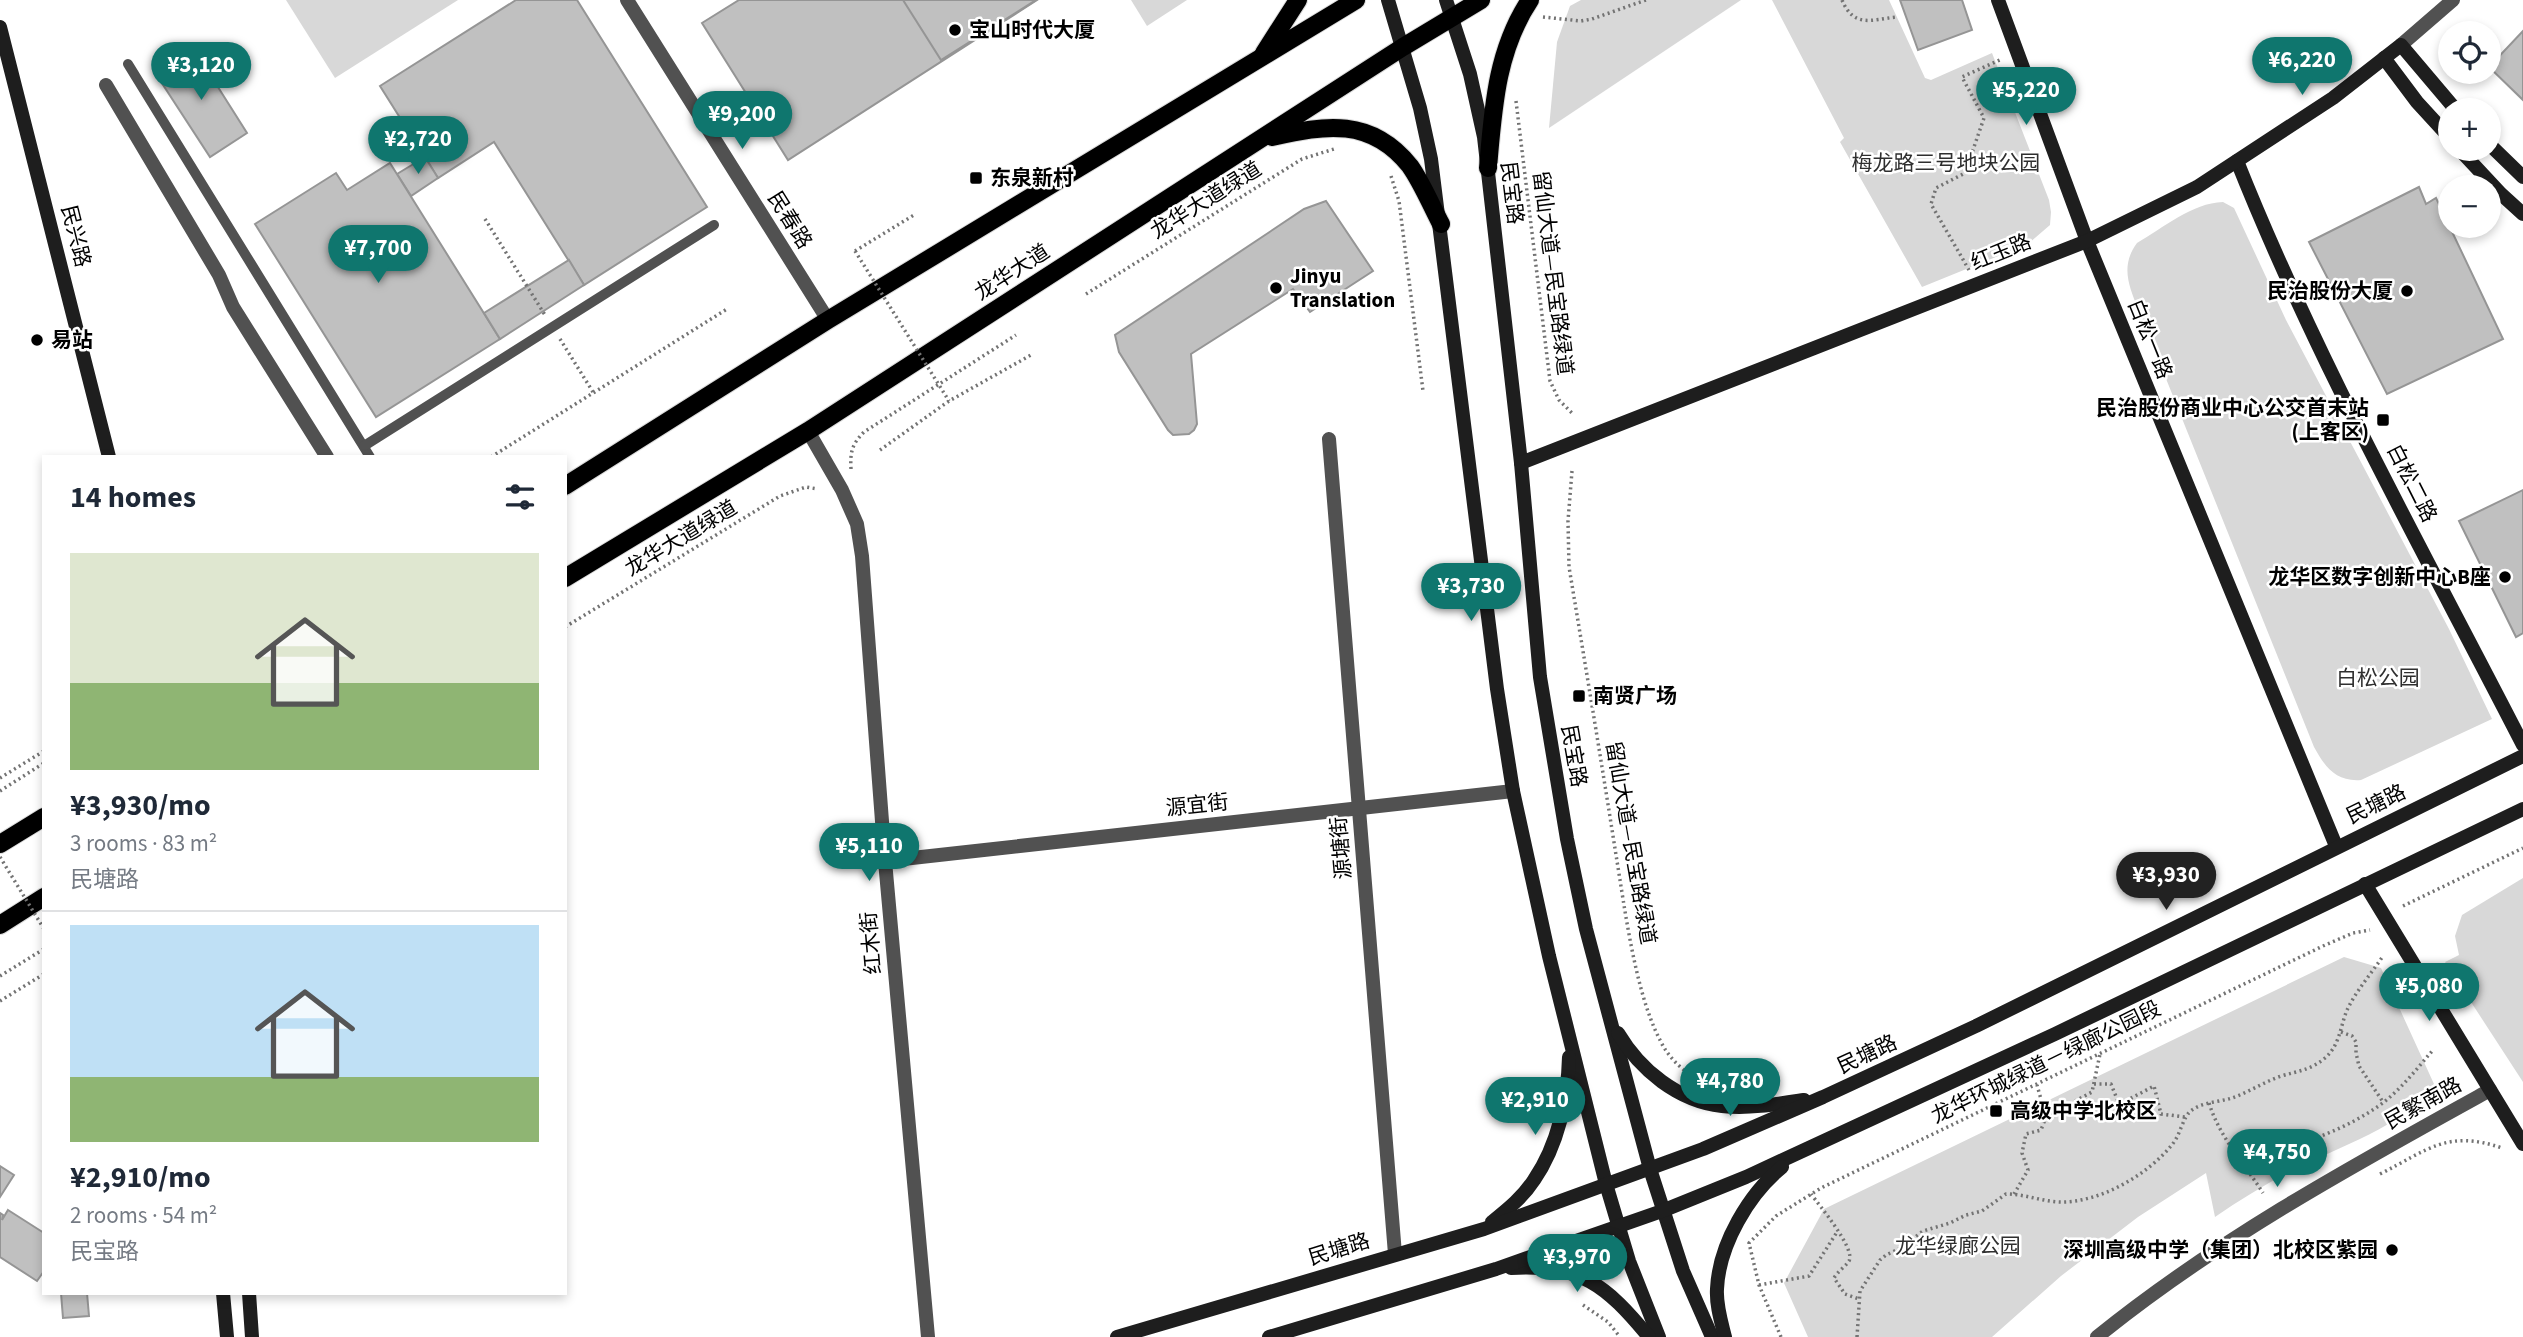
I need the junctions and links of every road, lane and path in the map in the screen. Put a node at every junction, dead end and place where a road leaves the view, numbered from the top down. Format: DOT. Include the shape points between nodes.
graph roads {
  1 [pos="626,0"];
  2 [pos="1298,0"];
  3 [pos="1356,0"];
  4 [pos="1388,0"];
  5 [pos="1446,0"];
  6 [pos="1481,0"];
  7 [pos="1530,0"];
  8 [pos="1646,0"];
  9 [pos="1842,0"];
  10 [pos="1997,0"];
  11 [pos="2454,0"];
  12 [pos="1543,17"];
  13 [pos="1896,17"];
  14 [pos="1452,18"];
  15 [pos="0,27"];
  16 [pos="2401,45"];
  17 [pos="1402,47"];
  18 [pos="1260,58"];
  19 [pos="2384,58"];
  20 [pos="2002,59"];
  21 [pos="128,64"];
  22 [pos="106,85"];
  23 [pos="1516,90"];
  24 [pos="2446,98"];
  25 [pos="2438,125"];
  26 [pos="1258,141"];
  27 [pos="1344,148"];
  28 [pos="2501,156"];
  29 [pos="2237,160"];
  30 [pos="2470,161"];
  31 [pos="1488,168"];
  32 [pos="1390,175"];
  33 [pos="2523,177"];
  34 [pos="914,215"];
  35 [pos="2523,215"];
  36 [pos="485,219"];
  37 [pos="1441,224"];
  38 [pos="715,225"];
  39 [pos="2087,241"];
  40 [pos="1970,272"];
  41 [pos="1086,294"];
  42 [pos="727,309"];
  43 [pos="828,320"];
  44 [pos="552,327"];
  45 [pos="1016,335"];
  46 [pos="1031,355"];
  47 [pos="1423,391"];
  48 [pos="593,393"];
  49 [pos="949,401"];
  50 [pos="1574,415"];
  51 [pos="808,431"];
  52 [pos="1329,439"];
  53 [pos="364,446"];
  54 [pos="880,450"];
  55 [pos="108,455"];
  56 [pos="326,455"];
  57 [pos="369,455"];
  58 [pos="494,455"];
  59 [pos="1521,463"];
  60 [pos="851,470"];
  61 [pos="1572,471"];
  62 [pos="567,485"];
  63 [pos="818,489"];
  64 [pos="567,577"];
  65 [pos="567,626"];
  66 [pos="2523,745"];
  67 [pos="42,752"];
  68 [pos="2523,756"];
  69 [pos="42,764"];
  70 [pos="0,778"];
  71 [pos="0,791"];
  72 [pos="1513,791"];
  73 [pos="1359,808"];
  74 [pos="2523,809"];
  75 [pos="42,818"];
  76 [pos="0,844"];
  77 [pos="2336,846"];
  78 [pos="2523,848"];
  79 [pos="0,857"];
  80 [pos="885,861"];
  81 [pos="2365,884"];
  82 [pos="42,898"];
  83 [pos="2403,906"];
  84 [pos="0,925"];
  85 [pos="42,926"];
  86 [pos="2370,930"];
  87 [pos="42,950"];
  88 [pos="2383,956"];
  89 [pos="42,975"];
  90 [pos="0,976"];
  91 [pos="0,1002"];
  92 [pos="1610,1021"];
  93 [pos="2341,1032"];
  94 [pos="1570,1038"];
  95 [pos="2433,1050"];
  96 [pos="2100,1053"];
  97 [pos="1695,1078"];
  98 [pos="2037,1084"];
  99 [pos="2094,1084"];
  100 [pos="2490,1090"];
  101 [pos="1823,1097"];
  102 [pos="2383,1102"];
  103 [pos="2209,1103"];
  104 [pos="2185,1116"];
  105 [pos="2046,1117"];
  106 [pos="2523,1144"];
  107 [pos="2502,1148"];
  108 [pos="1797,1154"];
  109 [pos="2247,1168"];
  110 [pos="1650,1169"];
  111 [pos="2370,1180"];
  112 [pos="1606,1184"];
  113 [pos="1811,1194"];
  114 [pos="2014,1194"];
  115 [pos="2263,1194"];
  116 [pos="1662,1211"];
  117 [pos="1618,1226"];
  118 [pos="1483,1229"];
  119 [pos="1838,1231"];
  120 [pos="1395,1254"];
  121 [pos="1496,1269"];
  122 [pos="1759,1285"];
  123 [pos="223,1295"];
  124 [pos="249,1295"];
  125 [pos="1859,1299"];
  126 [pos="1584,1305"];
  127 [pos="227,1337"];
  128 [pos="252,1337"];
  129 [pos="928,1337"];
  130 [pos="1117,1337"];
  131 [pos="1269,1337"];
  132 [pos="1620,1337"];
  133 [pos="1649,1337"];
  134 [pos="1659,1337"];
  135 [pos="1712,1337"];
  136 [pos="1725,1337"];
  137 [pos="1781,1337"];
  138 [pos="1857,1337"];
  139 [pos="2097,1337"];
  1 -- 43 [label="street, 民春路"];
  2 -- 18 [label="main road"];
  3 -- 18 [label="main road"];
  4 -- 17 [label="main road"];
  5 -- 14 [label="main road, 民宝路"];
  6 -- 14 [label="main road, 龙华大道"];
  7 -- 31 [label="main road" via="1504,55"];
  8 -- 12 [label="path" via="1581,21"];
  9 -- 13 [label="path" via="1851,17 1859,20"];
  10 -- 39 [label="main road, 白松一路"];
  11 -- 16 [label="street, 红玉路"];
  14 -- 17 [label="main road, 龙华大道"];
  14 -- 31 [label="main road, 民宝路" via="1470,74"];
  15 -- 55 [label="main road, 民兴路"];
  16 -- 19 [label="main road, 红玉路"];
  16 -- 24 [label="main road"];
  17 -- 26 [label="main road, 龙华大道"];
  17 -- 37 [label="main road" via="1420,108"];
  18 -- 43 [label="main road"];
  19 -- 25 [label="main road"];
  19 -- 29 [label="main road, 红玉路" via="2333,98"];
  20 -- 40 [label="path" via="1962,77 1984,118 1965,173 1936,188 1931,204"];
  21 -- 53 [label="lane"];
  22 -- 56 [label="street" via="219,275 233,307"];
  23 -- 50 [label="path, 留仙大道—民宝路绿道" via="1550,381 1559,400"];
  26 -- 37 [label="main road" via="1337,126 1364,133 1396,151 1411,168"];
  26 -- 51 [label="main road, 龙华大道"];
  27 -- 41 [label="path, 龙华大道绿道" via="1302,159"];
  28 -- 33 [label="main road"];
  29 -- 39 [label="main road, 红玉路" via="2197,187"];
  29 -- 66 [label="main road, 白松二路" via="2308,326"];
  30 -- 35 [label="main road"];
  31 -- 59 [label="main road, 民宝路"];
  32 -- 47 [label="path" via="1399,201"];
  34 -- 49 [label="path, bridge" via="855,251"];
  36 -- 44 [label="path"];
  37 -- 72 [label="main road"];
  38 -- 44 [label="lane"];
  39 -- 59 [label="main road, 红玉路"];
  39 -- 77 [label="main road, 白松一路"];
  42 -- 48 [label="path"];
  43 -- 62 [label="main road"];
  44 -- 48 [label="path"];
  44 -- 53 [label="lane"];
  45 -- 60 [label="path" via="864,432 850,453"];
  46 -- 49 [label="path"];
  48 -- 58 [label="path"];
  49 -- 54 [label="path"];
  51 -- 64 [label="main road, 龙华大道"];
  51 -- 80 [label="street, 红木街" via="857,524"];
  52 -- 73 [label="street, 源塘街"];
  53 -- 57 [label="lane"];
  59 -- 92 [label="main road, 民宝路" via="1540,677 1552,757"];
  61 -- 97 [label="path, 留仙大道—民宝路绿道" via="1569,567 1637,970 1659,1040 1681,1069"];
  63 -- 65 [label="path, 龙华大道绿道" via="806,487 780,496"];
  67 -- 70 [label="path"];
  68 -- 77 [label="main road, 民塘路"];
  69 -- 71 [label="path"];
  72 -- 73 [label="street, 源宜街"];
  72 -- 94 [label="main road"];
  73 -- 80 [label="street, 源宜街"];
  73 -- 120 [label="street, 源塘街"];
  74 -- 81 [label="main road"];
  75 -- 76 [label="main road"];
  77 -- 101 [label="main road, 民塘路"];
  78 -- 83 [label="path"];
  79 -- 85 [label="path, bridge"];
  80 -- 129 [label="street, 红木街"];
  81 -- 100 [label="main road"];
  81 -- 108 [label="main road"];
  82 -- 84 [label="main road"];
  86 -- 96 [label="path, 龙华环城绿道－绿廊公园段" via="2323,946"];
  87 -- 90 [label="path"];
  88 -- 93 [label="path" via="2355,996"];
  89 -- 91 [label="path"];
  92 -- 101 [label="main road" via="1636,1061 1674,1089 1705,1102 1731,1107"];
  92 -- 110 [label="main road, 民宝路"];
  93 -- 102 [label="path" via="2357,1042 2359,1066"];
  93 -- 103 [label="path" via="2327,1056 2312,1068"];
  94 -- 112 [label="main road"];
  94 -- 118 [label="main road" via="1568,1084 1552,1144 1535,1179"];
  95 -- 102 [label="path"];
  96 -- 98 [label="path, 龙华环城绿道－绿廊公园段"];
  96 -- 99 [label="path"];
  98 -- 105 [label="path"];
  98 -- 113 [label="path, 龙华环城绿道－绿廊公园段"];
  99 -- 104 [label="path" via="2111,1084 2122,1103 2154,1086 2161,1114"];
  99 -- 105 [label="path" via="2092,1092"];
  100 -- 106 [label="main road"];
  100 -- 139 [label="street, 民繁南路" via="2256,1223"];
  101 -- 110 [label="main road, 民塘路"];
  102 -- 109 [label="path" via="2346,1124"];
  103 -- 104 [label="path"];
  103 -- 109 [label="path" via="2222,1136"];
  104 -- 114 [label="path" via="2172,1146 2114,1189 2060,1202"];
  105 -- 114 [label="path" via="2041,1130 2026,1135 2022,1153 2028,1170"];
  107 -- 111 [label="path" via="2470,1139 2441,1143"];
  108 -- 116 [label="main road"];
  108 -- 136 [label="main road" via="1753,1196 1722,1259 1717,1288"];
  109 -- 115 [label="path"];
  110 -- 112 [label="main road, 民塘路"];
  110 -- 116 [label="main road, 民宝路"];
  112 -- 117 [label="main road"];
  112 -- 118 [label="main road, 民塘路"];
  113 -- 119 [label="path"];
  113 -- 122 [label="path, 龙华环城绿道－绿廊公园段" via="1776,1216 1749,1243"];
  114 -- 125 [label="path" via="1999,1197 1982,1212 1923,1231 1886,1255 1866,1280"];
  116 -- 117 [label="main road"];
  116 -- 135 [label="main road, 民宝路"];
  117 -- 121 [label="main road"];
  117 -- 134 [label="main road"];
  118 -- 120 [label="main road, 民塘路"];
  119 -- 122 [label="path" via="1809,1276"];
  119 -- 125 [label="path" via="1850,1258 1834,1278 1846,1294"];
  120 -- 130 [label="main road, 民塘路"];
  121 -- 131 [label="main road"];
  121 -- 133 [label="main road" via="1559,1268 1591,1281"];
  122 -- 137 [label="path"];
  123 -- 127 [label="main road"];
  124 -- 128 [label="main road"];
  125 -- 138 [label="path"];
  126 -- 132 [label="path"];
}
